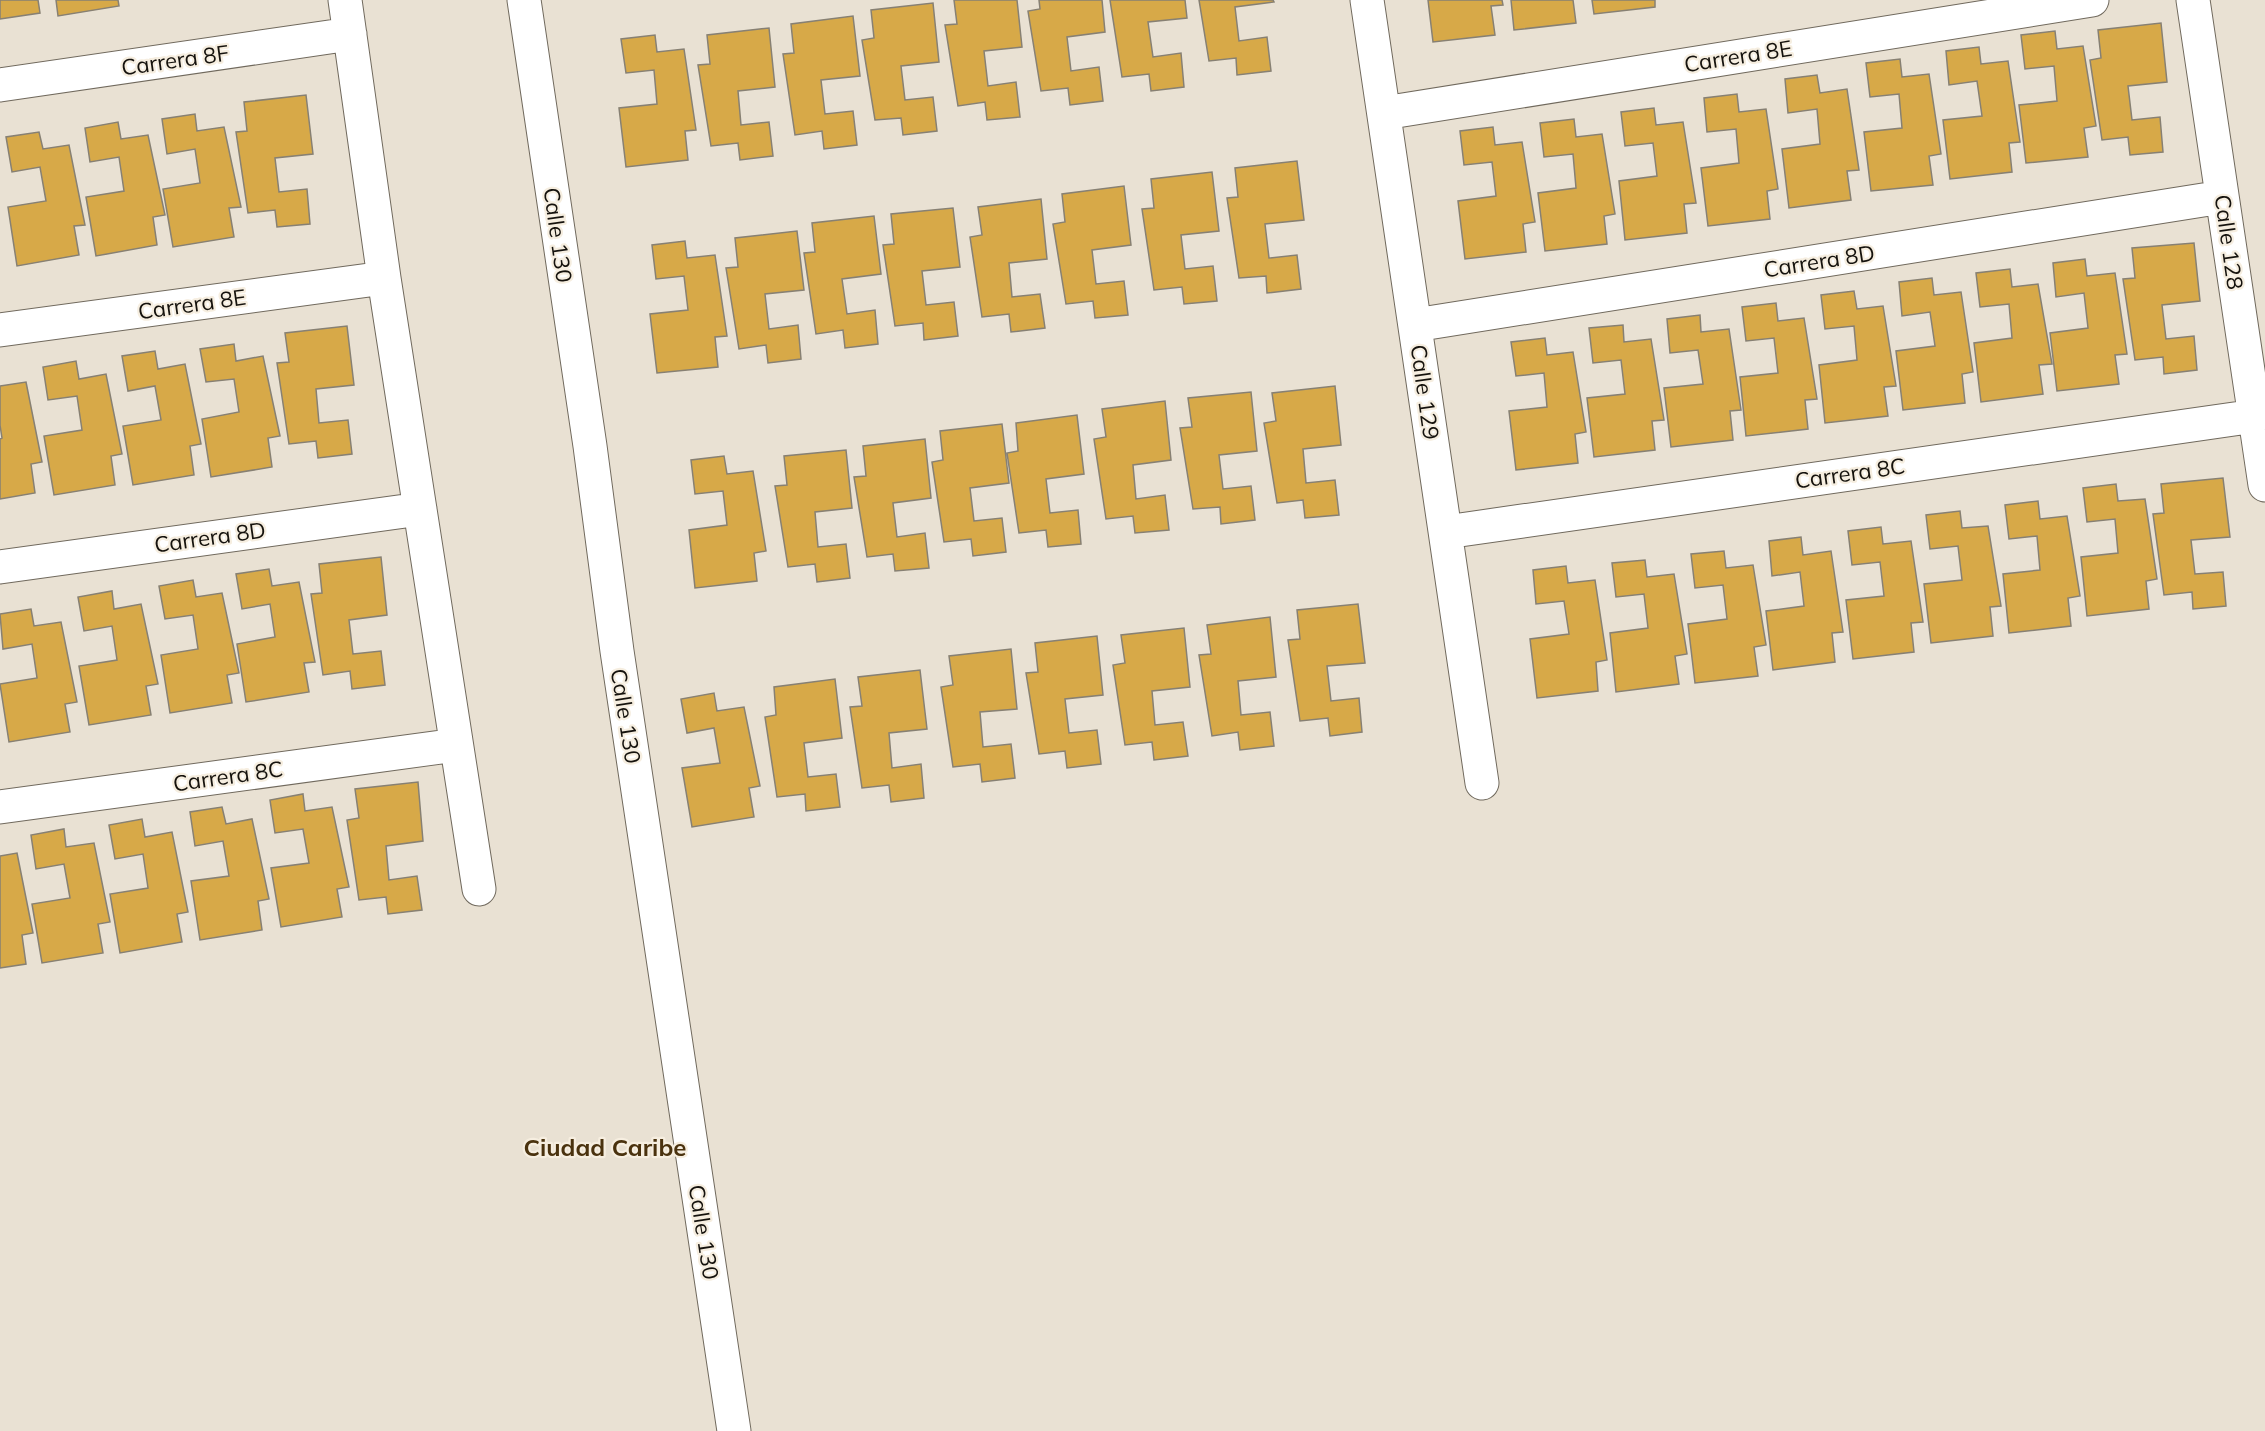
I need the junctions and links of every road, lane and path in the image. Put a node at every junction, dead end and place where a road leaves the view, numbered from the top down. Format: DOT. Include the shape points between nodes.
graph roads {
  1 [pos="345,0"];
  2 [pos="524,0"];
  3 [pos="1367,0"];
  4 [pos="2092,0"];
  5 [pos="2193,0"];
  6 [pos="350,34"];
  7 [pos="0,85"];
  8 [pos="1384,113"];
  9 [pos="2222,197"];
  10 [pos="384,278"];
  11 [pos="1415,325"];
  12 [pos="0,330"];
  13 [pos="2254,416"];
  14 [pos="2265,485"];
  15 [pos="420,509"];
  16 [pos="1446,532"];
  17 [pos="0,567"];
  18 [pos="456,746"];
  19 [pos="1482,783"];
  20 [pos="0,807"];
  21 [pos="479,889"];
  22 [pos="734,1431"];
  1 -- 6 [label="street"];
  2 -- 22 [label="street, Calle 130"];
  3 -- 8 [label="street, Calle 129"];
  4 -- 8 [label="street, Carrera 8E"];
  5 -- 9 [label="street, Calle 128"];
  6 -- 7 [label="street, Carrera 8F"];
  6 -- 10 [label="street"];
  8 -- 11 [label="street, Calle 129"];
  9 -- 11 [label="street, Carrera 8D"];
  9 -- 13 [label="street, Calle 128"];
  10 -- 12 [label="street, Carrera 8E"];
  10 -- 15 [label="street"];
  11 -- 16 [label="street, Calle 129"];
  13 -- 14 [label="street, Calle 128"];
  13 -- 16 [label="street, Carrera 8C"];
  15 -- 17 [label="street, Carrera 8D"];
  15 -- 18 [label="street"];
  16 -- 19 [label="street, Calle 129"];
  18 -- 20 [label="street, Carrera 8C"];
  18 -- 21 [label="street"];
}
